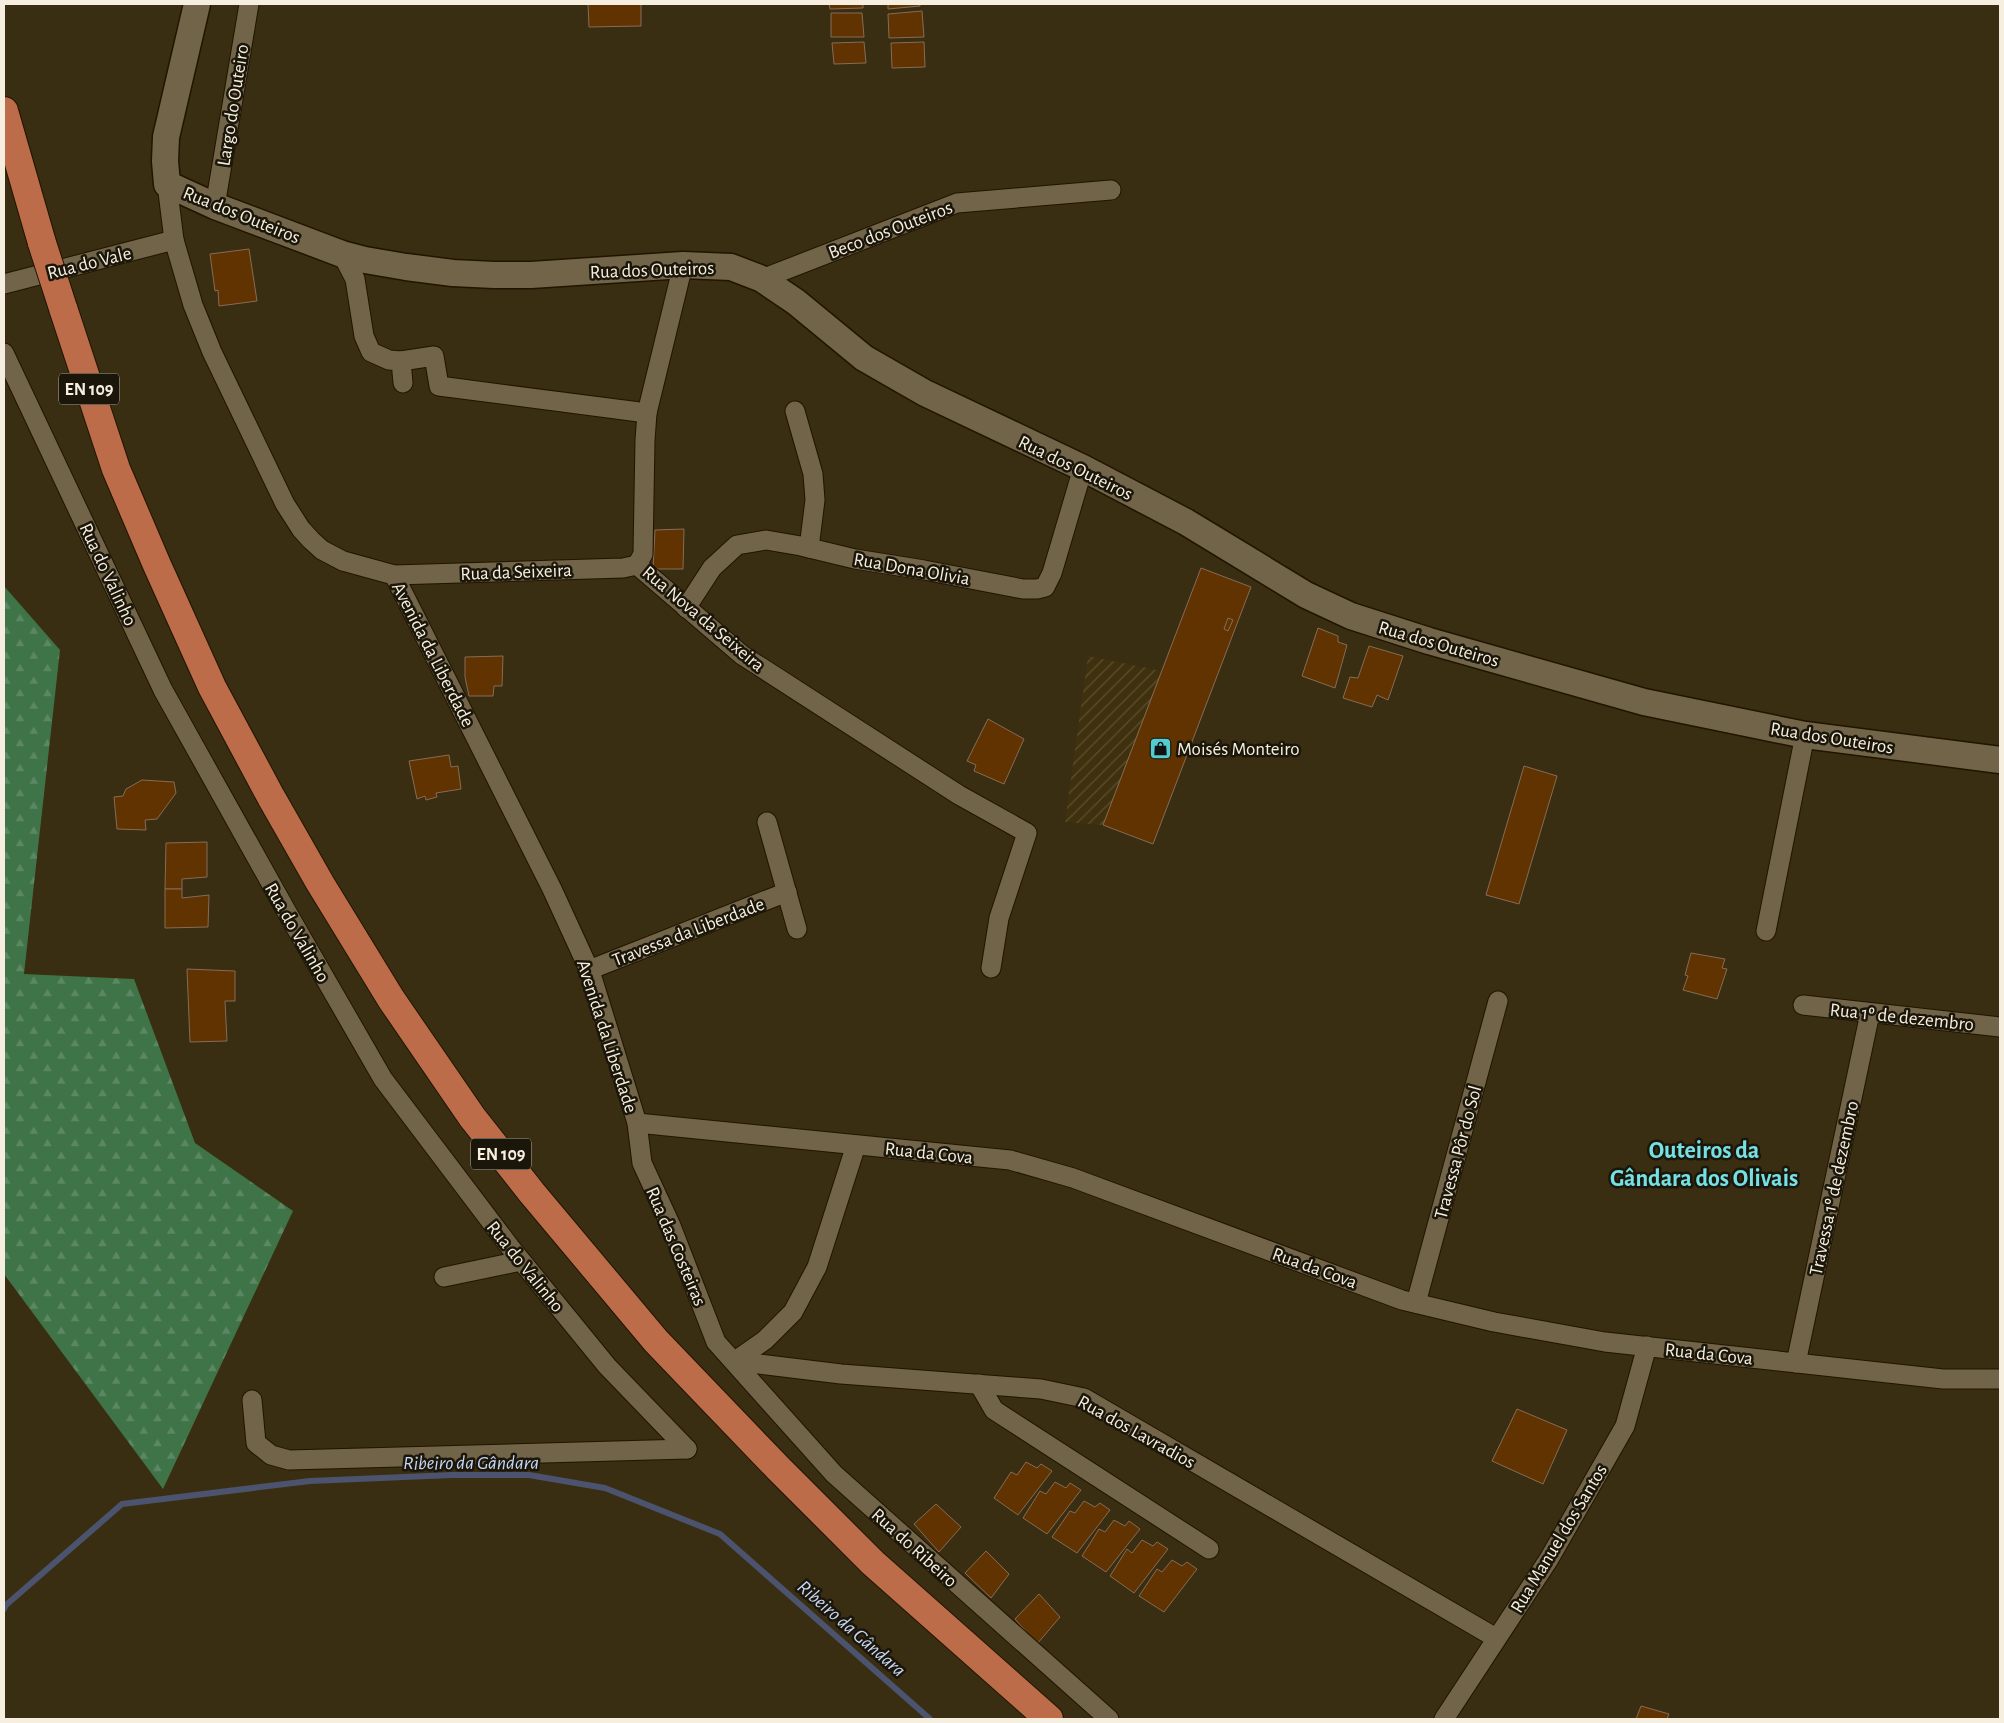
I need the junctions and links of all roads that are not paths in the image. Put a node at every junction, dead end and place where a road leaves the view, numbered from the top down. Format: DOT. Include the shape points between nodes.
graph roads {
  1 [pos="197,4"];
  2 [pos="249,4"];
  3 [pos="4,111"];
  4 [pos="167,184"];
  5 [pos="1111,190"];
  6 [pos="215,206"];
  7 [pos="174,240"];
  8 [pos="342,254"];
  9 [pos="683,266"];
  10 [pos="762,279"];
  11 [pos="4,284"];
  12 [pos="4,353"];
  13 [pos="401,361"];
  14 [pos="403,383"];
  15 [pos="795,411"];
  16 [pos="647,413"];
  17 [pos="1083,468"];
  18 [pos="809,548"];
  19 [pos="638,565"];
  20 [pos="394,575"];
  21 [pos="686,608"];
  22 [pos="1804,735"];
  23 [pos="2000,760"];
  24 [pos="767,822"];
  25 [pos="787,892"];
  26 [pos="797,929"];
  27 [pos="1766,931"];
  28 [pos="991,968"];
  29 [pos="589,970"];
  30 [pos="1498,1002"];
  31 [pos="1803,1005"];
  32 [pos="1870,1013"];
  33 [pos="2000,1027"];
  34 [pos="637,1123"];
  35 [pos="856,1145"];
  36 [pos="521,1261"];
  37 [pos="444,1277"];
  38 [pos="1416,1303"];
  39 [pos="1647,1346"];
  40 [pos="735,1361"];
  41 [pos="1796,1363"];
  42 [pos="2000,1379"];
  43 [pos="979,1384"];
  44 [pos="252,1400"];
  45 [pos="1209,1549"];
  46 [pos="1496,1638"];
  47 [pos="1049,1719"];
  48 [pos="1109,1719"];
  49 [pos="1444,1719"];
  1 -- 4 [label="street, Avenida da Liberdade" via="166,137"];
  2 -- 6 [label="street, Largo do Outeiro"];
  3 -- 47 [label="main road, EN 109, bridge" via="42,243 116,469 157,565 212,686 271,797 391,999 472,1117 594,1269 676,1362 874,1563"];
  4 -- 6 [label="street, Rua dos Outeiros"];
  4 -- 7 [label="street, Avenida da Liberdade"];
  5 -- 10 [label="street, Beco dos Outeiros" via="956,203"];
  6 -- 8 [label="street, Rua dos Outeiros"];
  7 -- 11 [label="street, Rua do Vale"];
  7 -- 20 [label="street, Avenida da Liberdade" via="203,331 292,516 311,540 331,555"];
  8 -- 9 [label="street, Rua dos Outeiros" via="453,273 494,275"];
  8 -- 13 [label="street" via="355,279 364,336 371,352"];
  9 -- 10 [label="street, Rua dos Outeiros" via="731,267"];
  9 -- 16 [label="street, Rua Nova da Seixeira"];
  10 -- 17 [label="street, Rua dos Outeiros" via="881,368 925,393"];
  12 -- 36 [label="street, Rua do Valinho" via="163,690 288,914 383,1079"];
  13 -- 14 [label="street"];
  13 -- 16 [label="street" via="434,356 439,386"];
  15 -- 18 [label="street" via="813,474 815,500"];
  16 -- 19 [label="street, Rua Nova da Seixeira" via="644,554"];
  17 -- 18 [label="street, Rua Dona Olivia" via="1052,573 1045,586 1037,589 855,559"];
  17 -- 22 [label="street, Rua dos Outeiros" via="1186,522 1306,595 1351,616 1644,702"];
  18 -- 21 [label="street, Rua Dona Olivia" via="766,540 737,545 712,568"];
  19 -- 20 [label="street, Rua da Seixeira"];
  19 -- 21 [label="street, Rua Nova da Seixeira"];
  20 -- 29 [label="street, Avenida da Liberdade" via="552,889"];
  21 -- 28 [label="street, Rua Nova da Seixeira" via="742,655 959,796 1027,833 999,918"];
  22 -- 23 [label="street, Rua dos Outeiros"];
  22 -- 27 [label="street"];
  24 -- 25 [label="street, Travessa da Liberdade"];
  25 -- 26 [label="street, Travessa da Liberdade"];
  25 -- 29 [label="street, Travessa da Liberdade"];
  29 -- 34 [label="street, Avenida da Liberdade"];
  30 -- 38 [label="street, Travessa Pôr do Sol"];
  31 -- 32 [label="street, Rua 1º de dezembro"];
  32 -- 33 [label="street, Rua 1º de dezembro"];
  32 -- 41 [label="street, Travessa 1º de dezembro"];
  34 -- 35 [label="street, Rua da Cova"];
  34 -- 40 [label="street, Rua das Costeiras" via="642,1163 671,1226 716,1342"];
  35 -- 38 [label="street, Rua da Cova" via="1010,1160 1074,1178"];
  35 -- 40 [label="street" via="817,1267 793,1312 765,1340"];
  36 -- 37 [label="street"];
  36 -- 44 [label="street, Rua do Valinho" via="607,1366 687,1449 289,1460 271,1455 256,1443"];
  38 -- 39 [label="street, Rua da Cova" via="1494,1322 1605,1342"];
  39 -- 41 [label="street, Rua da Cova"];
  39 -- 46 [label="street, Rua Manuel dos Santos" via="1625,1426 1549,1559"];
  40 -- 43 [label="street, Rua dos Lavradios" via="841,1374"];
  40 -- 48 [label="street, Rua do Ribeiro" via="834,1474"];
  41 -- 42 [label="street, Rua da Cova" via="1943,1379"];
  43 -- 45 [label="street" via="994,1410"];
  43 -- 46 [label="street, Rua dos Lavradios" via="1041,1389 1084,1398"];
  46 -- 49 [label="street, Rua Manuel dos Santos"];
}
